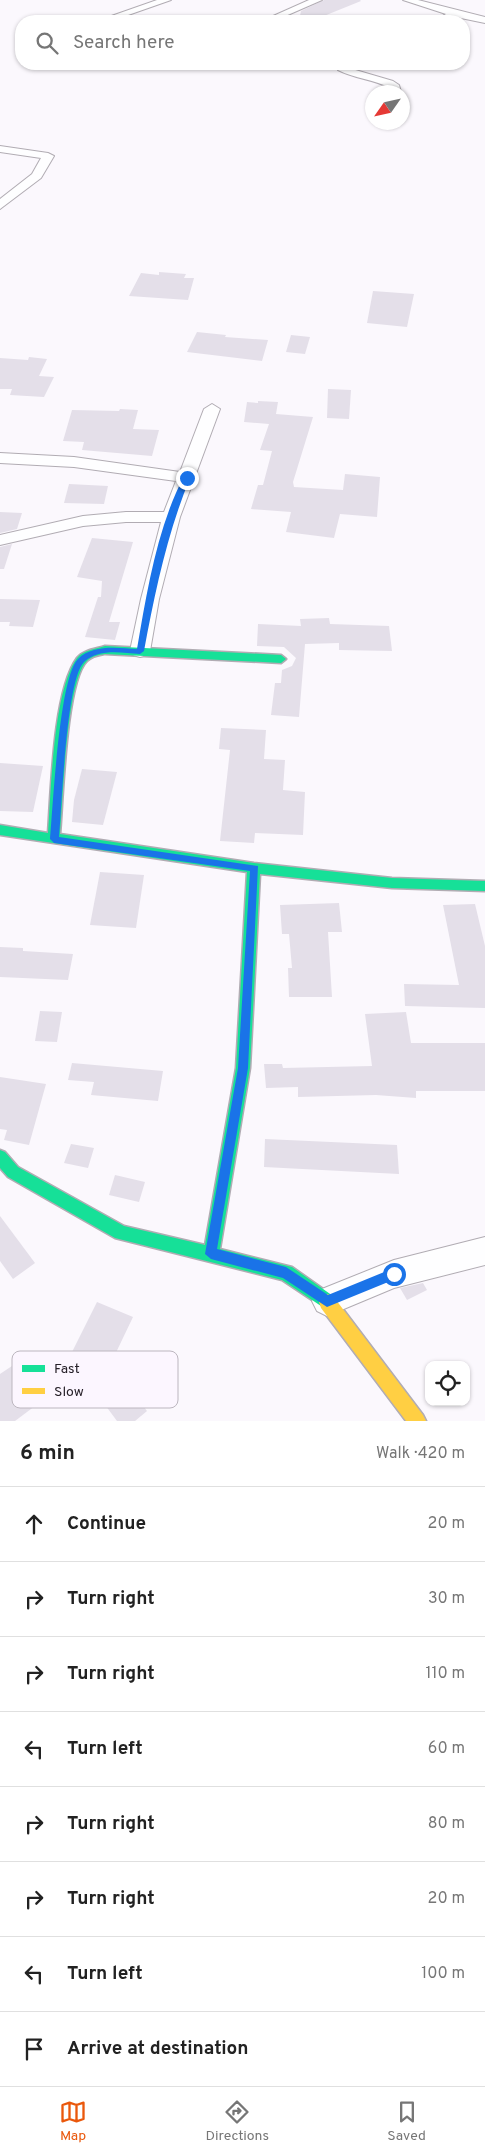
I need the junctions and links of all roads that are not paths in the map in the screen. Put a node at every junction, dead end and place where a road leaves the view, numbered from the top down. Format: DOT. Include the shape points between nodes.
graph roads {
  1 [pos="166,0"];
  2 [pos="317,0"];
  3 [pos="408,0"];
  4 [pos="455,14"];
  5 [pos="120,15"];
  6 [pos="281,15"];
  7 [pos="460,15"];
  8 [pos="470,17"];
  9 [pos="485,20"];
  10 [pos="345,70"];
  11 [pos="392,85"];
  12 [pos="0,149"];
  13 [pos="0,205"];
  14 [pos="212,409"];
  15 [pos="0,458"];
  16 [pos="187,478"];
  17 [pos="170,517"];
  18 [pos="0,540"];
  19 [pos="140,651"];
  20 [pos="281,659"];
  21 [pos="0,830"];
  22 [pos="54,839"];
  23 [pos="254,868"];
  24 [pos="485,886"];
  25 [pos="4,1169"];
  26 [pos="485,1251"];
  27 [pos="211,1254"];
  28 [pos="327,1301"];
  29 [pos="417,1421"];
  1 -- 5 [label="street"];
  2 -- 6 [label="street"];
  3 -- 4 [label="street"];
  4 -- 7 [label="street"];
  8 -- 9 [label="street"];
  10 -- 11 [label="street"];
  12 -- 13 [label="street" via="48,156 38,176"];
  14 -- 16 [label="street"];
  15 -- 16 [label="street" via="74,462"];
  16 -- 17 [label="street"];
  17 -- 18 [label="street" via="83,521"];
  17 -- 19 [label="street"];
  19 -- 20 [label="street"];
  19 -- 22 [label="street" via="105,650 80,661 72,679 62,745"];
  21 -- 22 [label="street"];
  22 -- 23 [label="street"];
  23 -- 24 [label="street" via="392,883"];
  23 -- 27 [label="street" via="243,1068"];
  25 -- 27 [label="street" via="121,1233"];
  26 -- 28 [label="street" via="394,1274"];
  27 -- 28 [label="street" via="286,1273"];
  28 -- 29 [label="street"];
}
